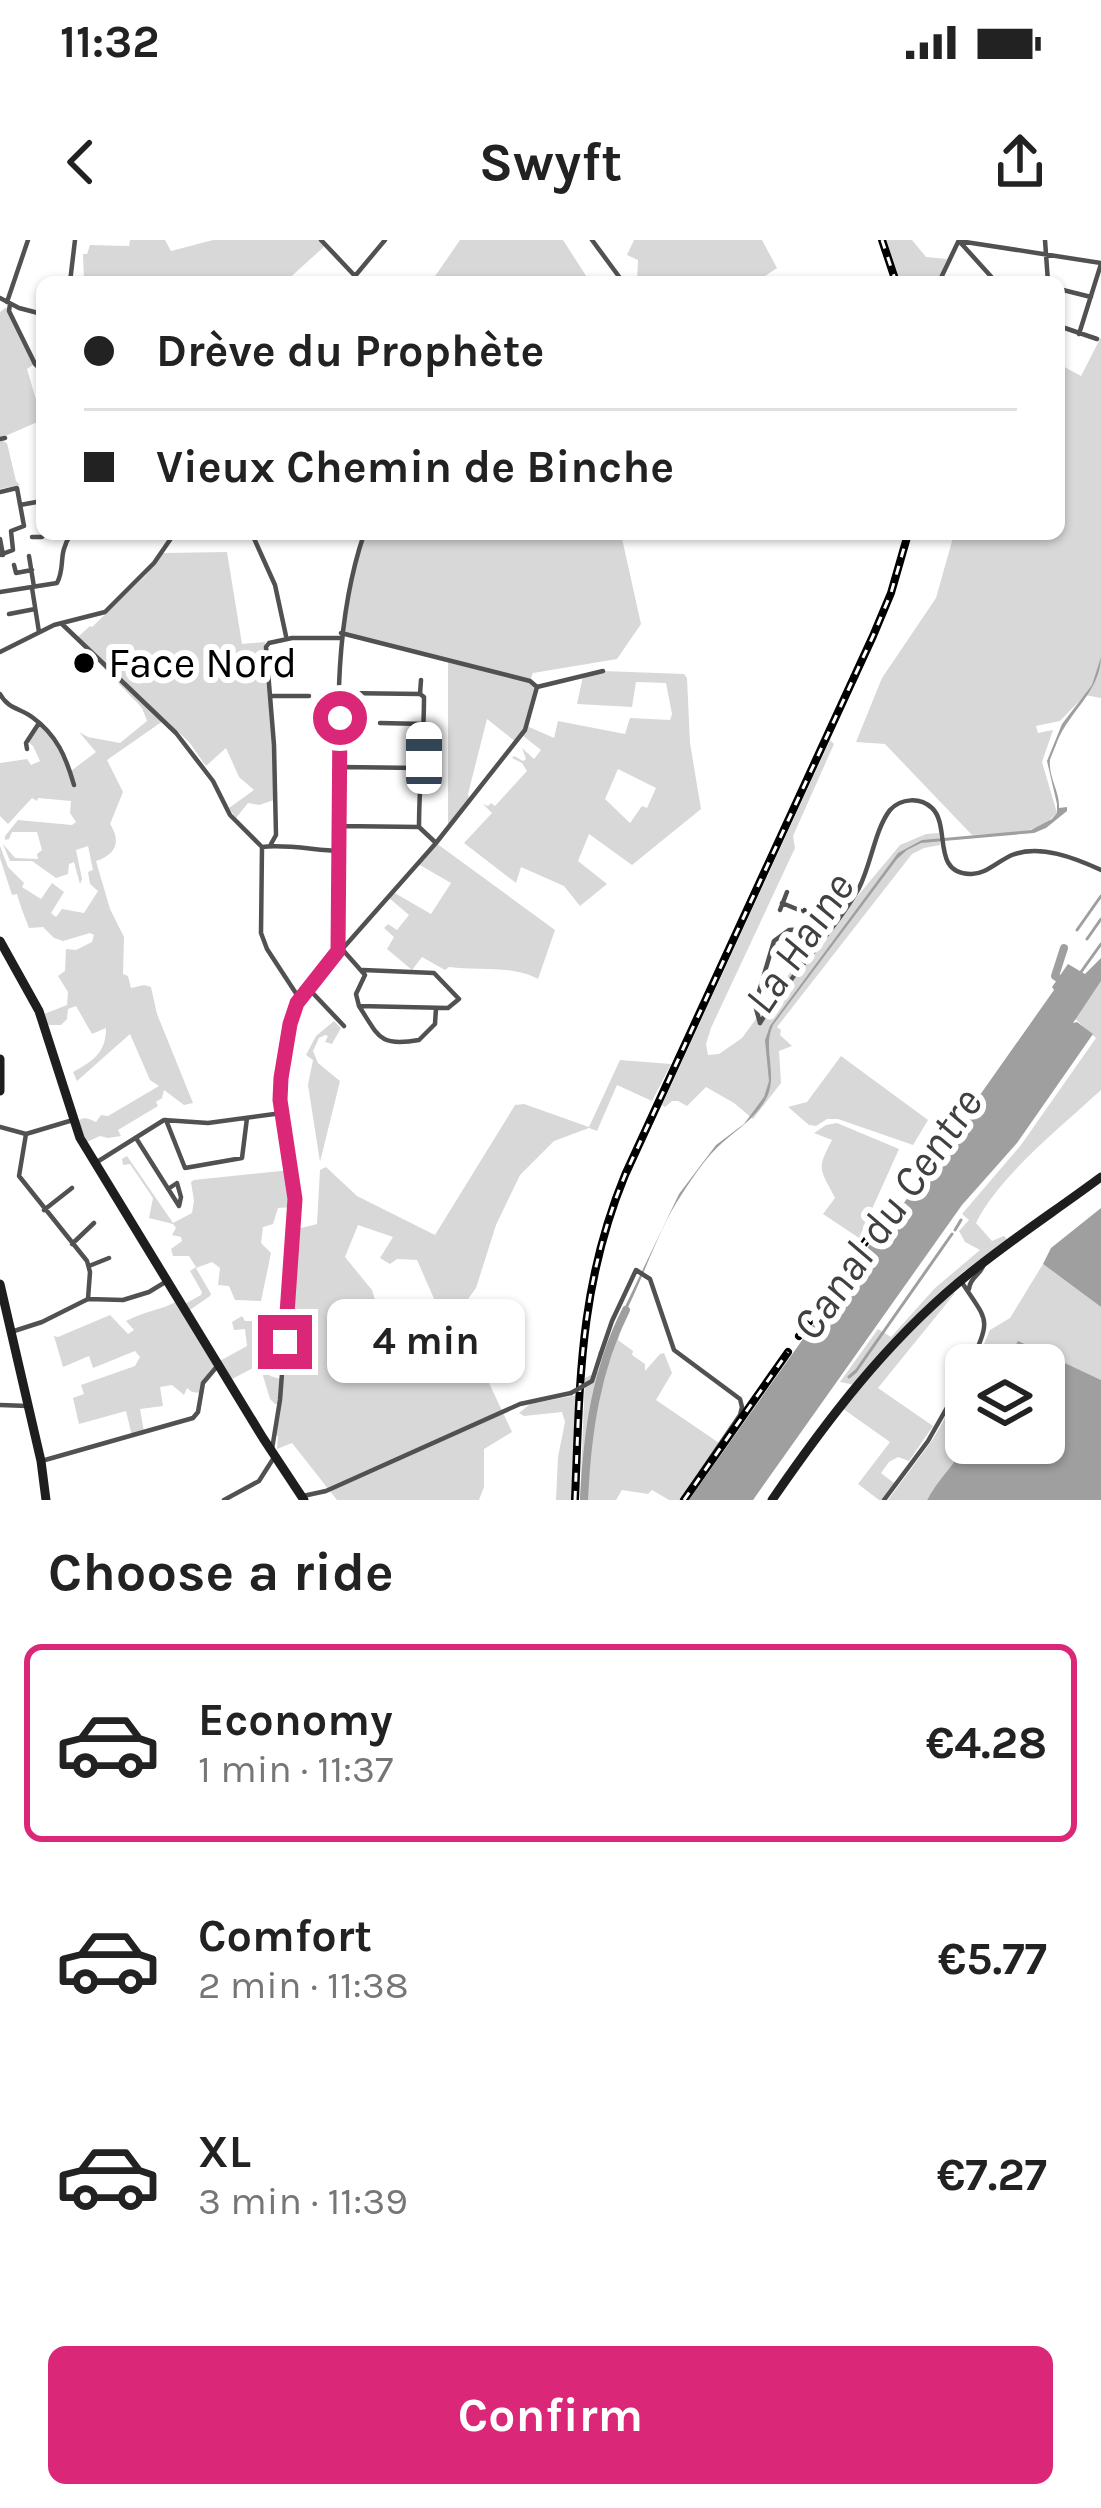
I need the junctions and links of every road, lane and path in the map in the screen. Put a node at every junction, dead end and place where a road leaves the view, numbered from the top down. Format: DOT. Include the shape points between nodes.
graph roads {
  1 [pos="28,240"];
  2 [pos="75,240"];
  3 [pos="321,240"];
  4 [pos="385,240"];
  5 [pos="958,240"];
  6 [pos="1045,240"];
  7 [pos="594,241"];
  8 [pos="1046,253"];
  9 [pos="1101,263"];
  10 [pos="71,276"];
  11 [pos="351,276"];
  12 [pos="355,276"];
  13 [pos="619,276"];
  14 [pos="942,276"];
  15 [pos="991,276"];
  16 [pos="1048,276"];
  17 [pos="1065,290"];
  18 [pos="1091,297"];
  19 [pos="6,302"];
  20 [pos="36,312"];
  21 [pos="1065,328"];
  22 [pos="1079,334"];
  23 [pos="1097,339"];
  24 [pos="36,365"];
  25 [pos="0,492"];
  26 [pos="36,501"];
  27 [pos="20,505"];
  28 [pos="32,537"];
  29 [pos="36,537"];
  30 [pos="67,540"];
  31 [pos="170,540"];
  32 [pos="255,540"];
  33 [pos="362,540"];
  34 [pos="1,549"];
  35 [pos="29,556"];
  36 [pos="14,565"];
  37 [pos="32,570"];
  38 [pos="33,588"];
  39 [pos="0,592"];
  40 [pos="35,609"];
  41 [pos="9,614"];
  42 [pos="62,623"];
  43 [pos="39,632"];
  44 [pos="341,636"];
  45 [pos="289,638"];
  46 [pos="0,652"];
  47 [pos="603,671"];
  48 [pos="421,680"];
  49 [pos="537,687"];
  50 [pos="340,693"];
  51 [pos="0,694"];
  52 [pos="420,694"];
  53 [pos="270,696"];
  54 [pos="309,696"];
  55 [pos="39,723"];
  56 [pos="380,724"];
  57 [pos="424,724"];
  58 [pos="28,749"];
  59 [pos="340,767"];
  60 [pos="419,768"];
  61 [pos="74,785"];
  62 [pos="339,826"];
  63 [pos="419,827"];
  64 [pos="436,843"];
  65 [pos="265,846"];
  66 [pos="339,851"];
  67 [pos="1101,870"];
  68 [pos="787,892"];
  69 [pos="830,927"];
  70 [pos="0,941"];
  71 [pos="339,948"];
  72 [pos="363,970"];
  73 [pos="308,988"];
  74 [pos="299,998"];
  75 [pos="359,1006"];
  76 [pos="436,1008"];
  77 [pos="344,1026"];
  78 [pos="0,1059"];
  79 [pos="0,1091"];
  80 [pos="282,1113"];
  81 [pos="248,1118"];
  82 [pos="74,1120"];
  83 [pos="166,1120"];
  84 [pos="0,1127"];
  85 [pos="26,1134"];
  86 [pos="136,1138"];
  87 [pos="96,1163"];
  88 [pos="1101,1177"];
  89 [pos="72,1188"];
  90 [pos="167,1189"];
  91 [pos="44,1210"];
  92 [pos="94,1223"];
  93 [pos="72,1244"];
  94 [pos="110,1258"];
  95 [pos="984,1262"];
  96 [pos="89,1266"];
  97 [pos="167,1281"];
  98 [pos="961,1281"];
  99 [pos="0,1285"];
  100 [pos="948,1292"];
  101 [pos="970,1295"];
  102 [pos="88,1299"];
  103 [pos="11,1332"];
  104 [pos="980,1344"];
  105 [pos="219,1364"];
  106 [pos="0,1405"];
  107 [pos="28,1406"];
  108 [pos="945,1411"];
  109 [pos="270,1438"];
  110 [pos="273,1454"];
  111 [pos="40,1461"];
  112 [pos="326,1491"];
  113 [pos="306,1499"];
  114 [pos="46,1500"];
  115 [pos="224,1500"];
  116 [pos="682,1500"];
  117 [pos="772,1500"];
  118 [pos="884,1500"];
  1 -- 19 [label="street"];
  2 -- 10 [label="street"];
  3 -- 11 [label="street"];
  4 -- 12 [label="street"];
  5 -- 8 [label="street"];
  5 -- 14 [label="street"];
  5 -- 15 [label="street"];
  6 -- 8 [label="street"];
  7 -- 13 [label="street"];
  8 -- 9 [label="street"];
  8 -- 16 [label="street"];
  9 -- 18 [label="street"];
  17 -- 18 [label="street"];
  18 -- 22 [label="street"];
  19 -- 20 [label="street"];
  19 -- 24 [label="street"];
  21 -- 22 [label="street"];
  22 -- 23 [label="street"];
  25 -- 27 [label="street" via="16,487"];
  26 -- 27 [label="street"];
  27 -- 34 [label="street" via="24,526"];
  28 -- 29 [label="street"];
  30 -- 38 [label="street" via="59,580"];
  31 -- 42 [label="street" via="105,612"];
  32 -- 45 [label="street"];
  33 -- 44 [label="street"];
  35 -- 37 [label="street"];
  36 -- 37 [label="street" via="16,573"];
  37 -- 38 [label="street"];
  38 -- 39 [label="street"];
  38 -- 40 [label="street"];
  40 -- 41 [label="street"];
  40 -- 43 [label="street"];
  42 -- 43 [label="street"];
  42 -- 65 [label="street" via="176,733 230,815"];
  43 -- 46 [label="street"];
  44 -- 45 [label="street"];
  44 -- 49 [label="street"];
  44 -- 50 [label="street"];
  45 -- 53 [label="street" via="266,647"];
  47 -- 49 [label="street"];
  48 -- 52 [label="street"];
  49 -- 64 [label="street" via="525,730"];
  50 -- 52 [label="street"];
  50 -- 59 [label="street"];
  51 -- 55 [label="street"];
  52 -- 57 [label="street"];
  53 -- 54 [label="street"];
  53 -- 65 [label="street" via="276,835"];
  55 -- 58 [label="street"];
  55 -- 61 [label="street" via="66,754"];
  56 -- 57 [label="street"];
  57 -- 60 [label="street"];
  59 -- 60 [label="street"];
  59 -- 62 [label="street"];
  60 -- 63 [label="street"];
  62 -- 63 [label="street"];
  62 -- 66 [label="street"];
  63 -- 64 [label="street"];
  64 -- 71 [label="street"];
  65 -- 66 [label="street"];
  65 -- 74 [label="street" via="261,933"];
  66 -- 71 [label="street"];
  67 -- 69 [label="street" via="1034,851 966,874 950,866 937,815 907,801 887,815 861,883"];
  68 -- 69 [label="street" via="781,906"];
  69 -- 69 [label="street" via="760,1023 755,1005 774,941 789,930"];
  70 -- 82 [label="main road" via="39,1011"];
  71 -- 72 [label="street"];
  71 -- 73 [label="street"];
  72 -- 75 [label="street"];
  72 -- 76 [label="street" via="434,973 459,1000"];
  73 -- 74 [label="street"];
  73 -- 77 [label="street"];
  74 -- 80 [label="street" via="282,1070"];
  75 -- 76 [label="street"];
  75 -- 76 [label="street" via="385,1041 419,1040 435,1024"];
  78 -- 79 [label="main road"];
  80 -- 81 [label="street"];
  80 -- 109 [label="street" via="295,1199"];
  81 -- 83 [label="street"];
  81 -- 83 [label="street" via="242,1158 185,1168"];
  82 -- 85 [label="street"];
  82 -- 87 [label="main road"];
  83 -- 86 [label="street"];
  84 -- 85 [label="street"];
  85 -- 91 [label="street" via="19,1176"];
  86 -- 87 [label="street"];
  86 -- 90 [label="street"];
  87 -- 97 [label="main road"];
  88 -- 95 [label="main road"];
  89 -- 91 [label="street"];
  91 -- 93 [label="street"];
  92 -- 93 [label="street"];
  93 -- 96 [label="street"];
  94 -- 96 [label="street"];
  95 -- 98 [label="main road"];
  95 -- 101 [label="street"];
  96 -- 102 [label="street"];
  97 -- 102 [label="street" via="123,1300"];
  97 -- 105 [label="main road"];
  98 -- 100 [label="main road"];
  98 -- 101 [label="street"];
  99 -- 103 [label="main road"];
  100 -- 101 [label="street"];
  100 -- 117 [label="main road" via="851,1390"];
  101 -- 104 [label="street" via="986,1323"];
  102 -- 103 [label="street"];
  103 -- 107 [label="main road"];
  105 -- 109 [label="main road"];
  105 -- 111 [label="street" via="203,1383 194,1418"];
  106 -- 107 [label="street"];
  107 -- 111 [label="main road"];
  108 -- 118 [label="street"];
  109 -- 110 [label="main road"];
  110 -- 113 [label="main road"];
  110 -- 115 [label="street" via="261,1480"];
  111 -- 114 [label="main road"];
  112 -- 113 [label="street"];
  112 -- 113 [label="street"];
  112 -- 116 [label="street, bridge" via="520,1404 592,1381 636,1270 674,1350 742,1407"];
}
